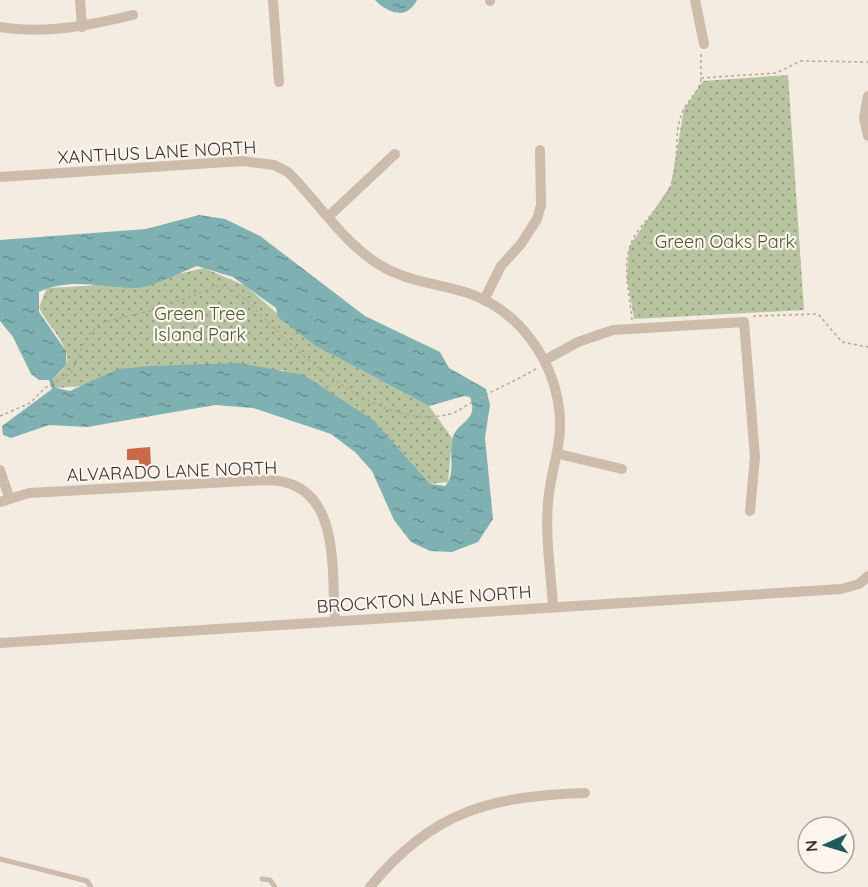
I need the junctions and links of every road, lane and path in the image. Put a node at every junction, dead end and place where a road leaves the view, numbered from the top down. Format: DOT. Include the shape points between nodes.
graph roads {
  1 [pos="80,0"];
  2 [pos="273,0"];
  3 [pos="695,0"];
  4 [pos="133,15"];
  5 [pos="0,27"];
  6 [pos="82,27"];
  7 [pos="704,44"];
  8 [pos="868,62"];
  9 [pos="701,78"];
  10 [pos="279,82"];
  11 [pos="868,96"];
  12 [pos="868,136"];
  13 [pos="540,150"];
  14 [pos="395,154"];
  15 [pos="0,177"];
  16 [pos="329,216"];
  17 [pos="484,300"];
  18 [pos="632,322"];
  19 [pos="744,322"];
  20 [pos="868,347"];
  21 [pos="542,364"];
  22 [pos="0,416"];
  23 [pos="559,454"];
  24 [pos="622,469"];
  25 [pos="0,471"];
  26 [pos="4,499"];
  27 [pos="750,511"];
  28 [pos="868,576"];
  29 [pos="553,607"];
  30 [pos="335,621"];
  31 [pos="0,643"];
  32 [pos="585,793"];
  33 [pos="0,860"];
  34 [pos="262,879"];
  35 [pos="91,887"];
  36 [pos="275,887"];
  37 [pos="370,887"];
  1 -- 6 [label="street"];
  2 -- 10 [label="street"];
  3 -- 7 [label="street"];
  4 -- 6 [label="street"];
  5 -- 6 [label="street"];
  7 -- 9 [label="path"];
  8 -- 9 [label="path" via="801,61 776,73"];
  9 -- 18 [label="path" via="701,86 682,112 672,183 630,243 626,263"];
  11 -- 12 [label="street" via="864,118"];
  13 -- 17 [label="street" via="537,219 494,276"];
  14 -- 16 [label="street"];
  15 -- 16 [label="street, XANTHUS LANE NORTH" via="259,162 288,172"];
  16 -- 17 [label="street, XANTHUS LANE NORTH" via="384,267"];
  17 -- 21 [label="street, XANTHUS LANE NORTH" via="519,326"];
  19 -- 20 [label="path" via="744,316 818,314 842,342"];
  19 -- 21 [label="street" via="613,330 595,334"];
  19 -- 27 [label="street" via="755,457"];
  21 -- 22 [label="path" via="453,413 401,413 384,408 311,364 242,297 228,287 218,286 154,310 100,323 87,337 71,373 30,403"];
  21 -- 23 [label="street" via="560,409"];
  23 -- 24 [label="street"];
  23 -- 29 [label="street" via="548,502"];
  25 -- 26 [label="street"];
  26 -- 30 [label="street, ALVARADO LANE NORTH" via="29,493 266,480 292,484 314,499 327,522"];
  28 -- 29 [label="street, BROCKTON LANE NORTH" via="850,587"];
  29 -- 30 [label="street, BROCKTON LANE NORTH"];
  30 -- 31 [label="street, BROCKTON LANE NORTH"];
  32 -- 37 [label="street" via="505,801 454,816 408,847"];
  33 -- 35 [label="lane" via="87,880"];
  34 -- 36 [label="lane" via="270,880"];
}
